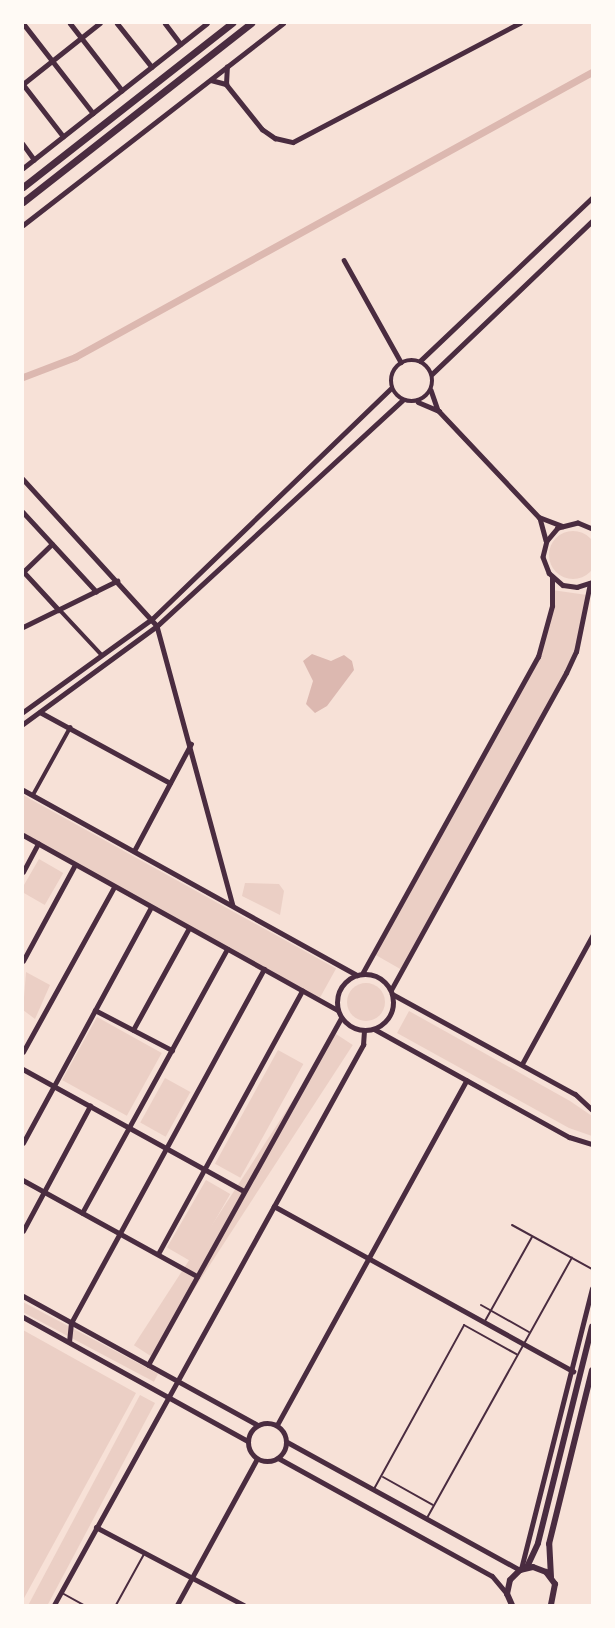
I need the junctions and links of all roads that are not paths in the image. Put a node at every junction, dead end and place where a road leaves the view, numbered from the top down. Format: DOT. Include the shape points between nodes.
graph roads {
  1 [pos="23,23"];
  2 [pos="70,23"];
  3 [pos="100,23"];
  4 [pos="117,23"];
  5 [pos="165,23"];
  6 [pos="207,23"];
  7 [pos="232,23"];
  8 [pos="251,23"];
  9 [pos="283,23"];
  10 [pos="520,23"];
  11 [pos="81,37"];
  12 [pos="181,44"];
  13 [pos="52,60"];
  14 [pos="152,66"];
  15 [pos="226,67"];
  16 [pos="211,79"];
  17 [pos="23,83"];
  18 [pos="226,84"];
  19 [pos="122,90"];
  20 [pos="93,113"];
  21 [pos="63,136"];
  22 [pos="23,144"];
  23 [pos="34,159"];
  24 [pos="23,168"];
  25 [pos="23,187"];
  26 [pos="592,198"];
  27 [pos="23,202"];
  28 [pos="592,221"];
  29 [pos="23,225"];
  30 [pos="344,260"];
  31 [pos="420,361"];
  32 [pos="401,362"];
  33 [pos="432,374"];
  34 [pos="391,388"];
  35 [pos="431,390"];
  36 [pos="402,401"];
  37 [pos="418,401"];
  38 [pos="439,411"];
  39 [pos="23,479"];
  40 [pos="23,512"];
  41 [pos="539,517"];
  42 [pos="562,526"];
  43 [pos="592,529"];
  44 [pos="547,541"];
  45 [pos="52,544"];
  46 [pos="23,572"];
  47 [pos="552,577"];
  48 [pos="117,581"];
  49 [pos="591,582"];
  50 [pos="96,591"];
  51 [pos="59,609"];
  52 [pos="152,619"];
  53 [pos="157,626"];
  54 [pos="23,627"];
  55 [pos="102,655"];
  56 [pos="23,712"];
  57 [pos="40,712"];
  58 [pos="23,724"];
  59 [pos="70,728"];
  60 [pos="192,744"];
  61 [pos="170,783"];
  62 [pos="23,790"];
  63 [pos="33,795"];
  64 [pos="23,835"];
  65 [pos="38,844"];
  66 [pos="134,850"];
  67 [pos="75,865"];
  68 [pos="23,872"];
  69 [pos="114,887"];
  70 [pos="233,905"];
  71 [pos="151,907"];
  72 [pos="189,928"];
  73 [pos="592,936"];
  74 [pos="227,949"];
  75 [pos="23,961"];
  76 [pos="264,970"];
  77 [pos="359,975"];
  78 [pos="302,990"];
  79 [pos="391,992"];
  80 [pos="95,1010"];
  81 [pos="338,1010"];
  82 [pos="341,1018"];
  83 [pos="374,1029"];
  84 [pos="133,1030"];
  85 [pos="364,1031"];
  86 [pos="172,1050"];
  87 [pos="23,1052"];
  88 [pos="522,1064"];
  89 [pos="23,1069"];
  90 [pos="466,1081"];
  91 [pos="54,1086"];
  92 [pos="582,1099"];
  93 [pos="592,1104"];
  94 [pos="90,1106"];
  95 [pos="592,1110"];
  96 [pos="129,1128"];
  97 [pos="23,1143"];
  98 [pos="592,1144"];
  99 [pos="167,1149"];
  100 [pos="204,1169"];
  101 [pos="23,1180"];
  102 [pos="244,1191"];
  103 [pos="44,1192"];
  104 [pos="274,1206"];
  105 [pos="82,1213"];
  106 [pos="512,1226"];
  107 [pos="23,1231"];
  108 [pos="119,1233"];
  109 [pos="532,1237"];
  110 [pos="158,1254"];
  111 [pos="369,1258"];
  112 [pos="572,1258"];
  113 [pos="592,1269"];
  114 [pos="197,1276"];
  115 [pos="592,1289"];
  116 [pos="23,1296"];
  117 [pos="481,1305"];
  118 [pos="491,1311"];
  119 [pos="23,1317"];
  120 [pos="485,1322"];
  121 [pos="71,1323"];
  122 [pos="592,1328"];
  123 [pos="530,1332"];
  124 [pos="69,1342"];
  125 [pos="524,1344"];
  126 [pos="518,1355"];
  127 [pos="148,1365"];
  128 [pos="592,1370"];
  129 [pos="573,1371"];
  130 [pos="178,1381"];
  131 [pos="169,1397"];
  132 [pos="258,1425"];
  133 [pos="277,1425"];
  134 [pos="248,1441"];
  135 [pos="287,1443"];
  136 [pos="257,1458"];
  137 [pos="278,1458"];
  138 [pos="382,1476"];
  139 [pos="374,1490"];
  140 [pos="434,1505"];
  141 [pos="426,1519"];
  142 [pos="96,1527"];
  143 [pos="145,1552"];
  144 [pos="523,1569"];
  145 [pos="192,1577"];
  146 [pos="551,1577"];
  147 [pos="61,1592"];
  148 [pos="510,1602"];
  149 [pos="54,1605"];
  150 [pos="84,1605"];
  151 [pos="116,1605"];
  152 [pos="177,1605"];
  153 [pos="244,1605"];
  154 [pos="551,1605"];
  1 -- 13 [label="street"];
  2 -- 11 [label="street"];
  3 -- 11 [label="street"];
  4 -- 14 [label="street"];
  5 -- 12 [label="street"];
  6 -- 12 [label="street"];
  7 -- 25 [label="highway"];
  8 -- 27 [label="highway"];
  9 -- 15 [label="street"];
  10 -- 18 [label="street" via="293,142 262,129"];
  11 -- 13 [label="street"];
  11 -- 19 [label="street"];
  12 -- 14 [label="street"];
  13 -- 17 [label="street"];
  13 -- 20 [label="street"];
  14 -- 19 [label="street"];
  15 -- 16 [label="street"];
  15 -- 18 [label="street"];
  16 -- 18 [label="street"];
  16 -- 29 [label="street"];
  17 -- 21 [label="street"];
  19 -- 20 [label="street"];
  20 -- 21 [label="street"];
  21 -- 23 [label="street"];
  22 -- 23 [label="street"];
  23 -- 24 [label="street"];
  26 -- 31 [label="street"];
  28 -- 33 [label="street"];
  30 -- 32 [label="street"];
  31 -- 32 [label="street"];
  31 -- 33 [label="street"];
  32 -- 34 [label="street" via="393,371"];
  33 -- 35 [label="street"];
  34 -- 36 [label="street"];
  34 -- 52 [label="street"];
  35 -- 37 [label="street"];
  35 -- 38 [label="street"];
  36 -- 37 [label="street"];
  36 -- 53 [label="street"];
  37 -- 38 [label="street"];
  38 -- 41 [label="street"];
  39 -- 48 [label="street"];
  40 -- 45 [label="street"];
  41 -- 42 [label="street"];
  41 -- 44 [label="street"];
  42 -- 43 [label="street" via="578,523"];
  42 -- 44 [label="street"];
  44 -- 47 [label="street" via="543,557"];
  45 -- 46 [label="street"];
  45 -- 50 [label="street"];
  46 -- 51 [label="street"];
  47 -- 49 [label="street" via="570,587"];
  47 -- 77 [label="street" via="552,606 538,657"];
  48 -- 50 [label="street"];
  48 -- 52 [label="street"];
  49 -- 79 [label="street" via="576,652 566,673"];
  50 -- 51 [label="street"];
  51 -- 54 [label="street"];
  51 -- 55 [label="street"];
  52 -- 53 [label="street"];
  52 -- 55 [label="street"];
  53 -- 57 [label="street"];
  53 -- 60 [label="street"];
  55 -- 56 [label="street"];
  57 -- 58 [label="street"];
  57 -- 59 [label="street"];
  59 -- 61 [label="street"];
  59 -- 63 [label="street"];
  60 -- 61 [label="street"];
  60 -- 70 [label="street"];
  61 -- 66 [label="street"];
  62 -- 63 [label="street"];
  63 -- 66 [label="street"];
  64 -- 65 [label="street"];
  65 -- 67 [label="street"];
  65 -- 68 [label="street"];
  66 -- 70 [label="street"];
  67 -- 69 [label="street"];
  67 -- 75 [label="street"];
  69 -- 71 [label="street"];
  69 -- 87 [label="street"];
  70 -- 77 [label="street"];
  71 -- 72 [label="street"];
  71 -- 80 [label="street"];
  72 -- 74 [label="street"];
  72 -- 84 [label="street"];
  73 -- 88 [label="street"];
  74 -- 76 [label="street"];
  74 -- 86 [label="street"];
  76 -- 78 [label="street"];
  76 -- 99 [label="street"];
  77 -- 79 [label="street" via="379,977"];
  77 -- 81 [label="street" via="343,985"];
  78 -- 81 [label="street"];
  78 -- 100 [label="street"];
  79 -- 83 [label="street" via="392,1013"];
  79 -- 88 [label="street"];
  80 -- 84 [label="street"];
  80 -- 91 [label="street"];
  81 -- 82 [label="street"];
  82 -- 85 [label="street"];
  82 -- 102 [label="street"];
  83 -- 85 [label="street"];
  83 -- 90 [label="street"];
  84 -- 86 [label="street"];
  85 -- 104 [label="street" via="363,1045"];
  86 -- 96 [label="street"];
  88 -- 92 [label="street"];
  89 -- 91 [label="street"];
  90 -- 98 [label="street" via="569,1137"];
  90 -- 111 [label="street"];
  91 -- 94 [label="street"];
  91 -- 97 [label="street"];
  92 -- 93 [label="street"];
  92 -- 95 [label="street"];
  94 -- 96 [label="street"];
  94 -- 103 [label="street"];
  96 -- 99 [label="street"];
  96 -- 105 [label="street"];
  99 -- 100 [label="street"];
  99 -- 108 [label="street"];
  100 -- 102 [label="street"];
  100 -- 110 [label="street"];
  101 -- 103 [label="street"];
  102 -- 114 [label="street"];
  103 -- 105 [label="street"];
  103 -- 107 [label="street"];
  104 -- 111 [label="street"];
  104 -- 130 [label="street"];
  105 -- 108 [label="street"];
  106 -- 109 [label="lane"];
  108 -- 110 [label="street"];
  108 -- 121 [label="street"];
  109 -- 112 [label="lane"];
  109 -- 118 [label="lane"];
  110 -- 114 [label="street"];
  111 -- 120 [label="street"];
  111 -- 133 [label="street"];
  112 -- 113 [label="lane"];
  112 -- 123 [label="lane"];
  114 -- 127 [label="street"];
  115 -- 129 [label="street"];
  116 -- 121 [label="street"];
  117 -- 118 [label="lane"];
  118 -- 120 [label="lane"];
  118 -- 123 [label="lane"];
  119 -- 124 [label="street"];
  120 -- 125 [label="street"];
  121 -- 124 [label="street"];
  121 -- 127 [label="street"];
  122 -- 144 [label="main road" via="538,1542"];
  123 -- 125 [label="lane"];
  124 -- 131 [label="street"];
  125 -- 126 [label="lane"];
  125 -- 129 [label="street"];
  126 -- 138 [label="lane" via="464,1325"];
  126 -- 140 [label="lane"];
  127 -- 130 [label="street"];
  128 -- 146 [label="main road" via="550,1544"];
  129 -- 144 [label="street"];
  130 -- 131 [label="street"];
  130 -- 132 [label="street"];
  131 -- 134 [label="street"];
  131 -- 142 [label="street"];
  132 -- 133 [label="street"];
  132 -- 134 [label="street"];
  133 -- 135 [label="street"];
  134 -- 136 [label="street"];
  135 -- 137 [label="street"];
  135 -- 139 [label="street"];
  136 -- 137 [label="street"];
  136 -- 145 [label="street"];
  137 -- 148 [label="street" via="492,1576"];
  138 -- 139 [label="lane"];
  138 -- 140 [label="lane"];
  139 -- 141 [label="street"];
  140 -- 141 [label="lane"];
  141 -- 144 [label="street"];
  142 -- 143 [label="street"];
  142 -- 147 [label="street"];
  143 -- 145 [label="street"];
  143 -- 151 [label="lane"];
  144 -- 146 [label="main road" via="540,1568"];
  144 -- 148 [label="main road" via="510,1580"];
  145 -- 152 [label="street"];
  145 -- 153 [label="street"];
  146 -- 154 [label="main road" via="556,1592"];
  147 -- 149 [label="street"];
  147 -- 150 [label="lane"];
}
